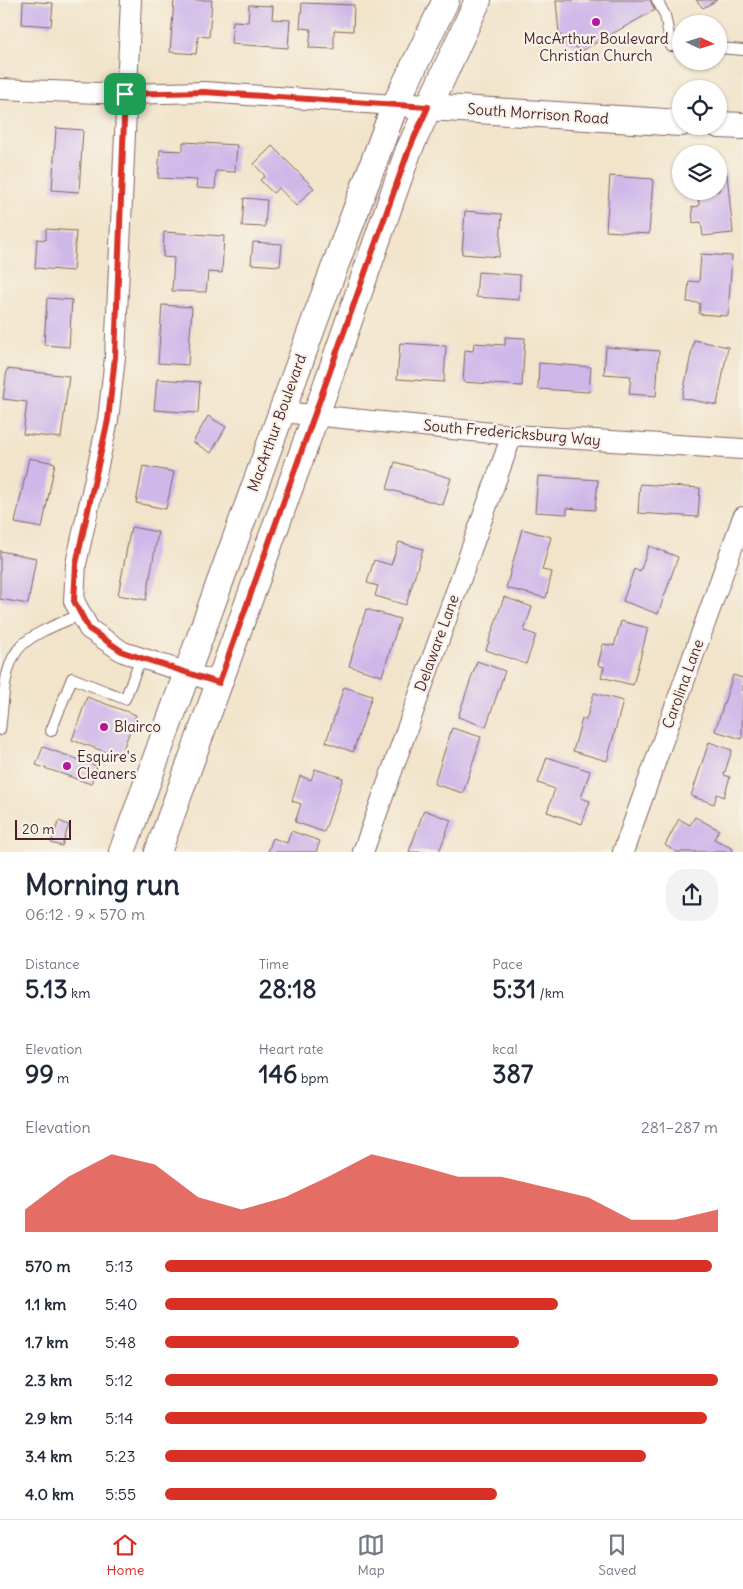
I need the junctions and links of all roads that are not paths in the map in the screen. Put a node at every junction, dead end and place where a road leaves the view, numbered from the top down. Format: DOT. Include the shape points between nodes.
graph roads {
  1 [pos="131,0"];
  2 [pos="446,0"];
  3 [pos="478,0"];
  4 [pos="657,0"];
  5 [pos="672,46"];
  6 [pos="728,49"];
  7 [pos="743,50"];
  8 [pos="0,89"];
  9 [pos="125,94"];
  10 [pos="395,105"];
  11 [pos="428,107"];
  12 [pos="672,122"];
  13 [pos="727,125"];
  14 [pos="743,126"];
  15 [pos="282,412"];
  16 [pos="316,415"];
  17 [pos="512,435"];
  18 [pos="743,449"];
  19 [pos="743,517"];
  20 [pos="81,614"];
  21 [pos="141,658"];
  22 [pos="186,673"];
  23 [pos="219,683"];
  24 [pos="0,730"];
  25 [pos="51,731"];
  26 [pos="122,852"];
  27 [pos="158,852"];
  28 [pos="363,852"];
  29 [pos="623,852"];
  1 -- 9 [label="street"];
  2 -- 10 [label="street, MacArthur Boulevard"];
  3 -- 11 [label="street"];
  4 -- 5 [label="lane" via="665,15"];
  6 -- 7 [label="lane"];
  8 -- 9 [label="street"];
  9 -- 10 [label="street" via="204,92"];
  9 -- 20 [label="street" via="115,357 108,420 76,564 74,601"];
  10 -- 11 [label="street, South Morrison Road"];
  10 -- 15 [label="street, MacArthur Boulevard"];
  11 -- 12 [label="street, South Morrison Road"];
  11 -- 16 [label="street" via="408,152"];
  13 -- 14 [label="street"];
  15 -- 16 [label="street, South Fredericksburg Way"];
  15 -- 22 [label="street, MacArthur Boulevard"];
  16 -- 17 [label="street, South Fredericksburg Way"];
  16 -- 23 [label="street"];
  17 -- 18 [label="street, South Fredericksburg Way"];
  17 -- 28 [label="street, Delaware Lane"];
  19 -- 29 [label="street, Carolina Lane"];
  20 -- 21 [label="street" via="89,629 123,652"];
  20 -- 24 [label="lane" via="22,645 9,667"];
  21 -- 22 [label="street"];
  21 -- 25 [label="lane" via="124,699 72,678"];
  22 -- 23 [label="street"];
  22 -- 26 [label="street, MacArthur Boulevard"];
  23 -- 27 [label="street"];
}
